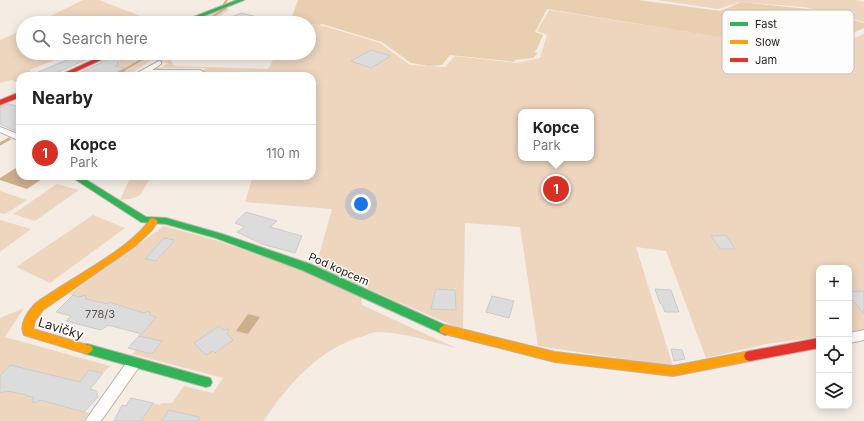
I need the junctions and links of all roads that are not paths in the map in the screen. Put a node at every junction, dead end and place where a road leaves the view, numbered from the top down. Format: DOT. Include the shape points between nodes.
graph roads {
  1 [pos="242,0"];
  2 [pos="200,16"];
  3 [pos="97,60"];
  4 [pos="158,63"];
  5 [pos="69,72"];
  6 [pos="143,72"];
  7 [pos="16,96"];
  8 [pos="0,103"];
  9 [pos="0,129"];
  10 [pos="16,136"];
  11 [pos="80,180"];
  12 [pos="153,221"];
  13 [pos="864,335"];
  14 [pos="852,337"];
  15 [pos="816,344"];
  16 [pos="134,363"];
  17 [pos="206,382"];
  18 [pos="92,421"];
  1 -- 2 [label="street"];
  3 -- 5 [label="street"];
  4 -- 6 [label="street"];
  7 -- 8 [label="street"];
  9 -- 10 [label="street"];
  11 -- 12 [label="street, Pod kopcem" via="144,220"];
  12 -- 15 [label="street, Pod kopcem" via="166,221 219,236 306,267 449,332 555,357 673,371"];
  12 -- 16 [label="street, Lavičky" via="132,244 40,307 27,326 28,332"];
  13 -- 14 [label="street"];
  16 -- 17 [label="street, Lavičky"];
  16 -- 18 [label="street"];
}
